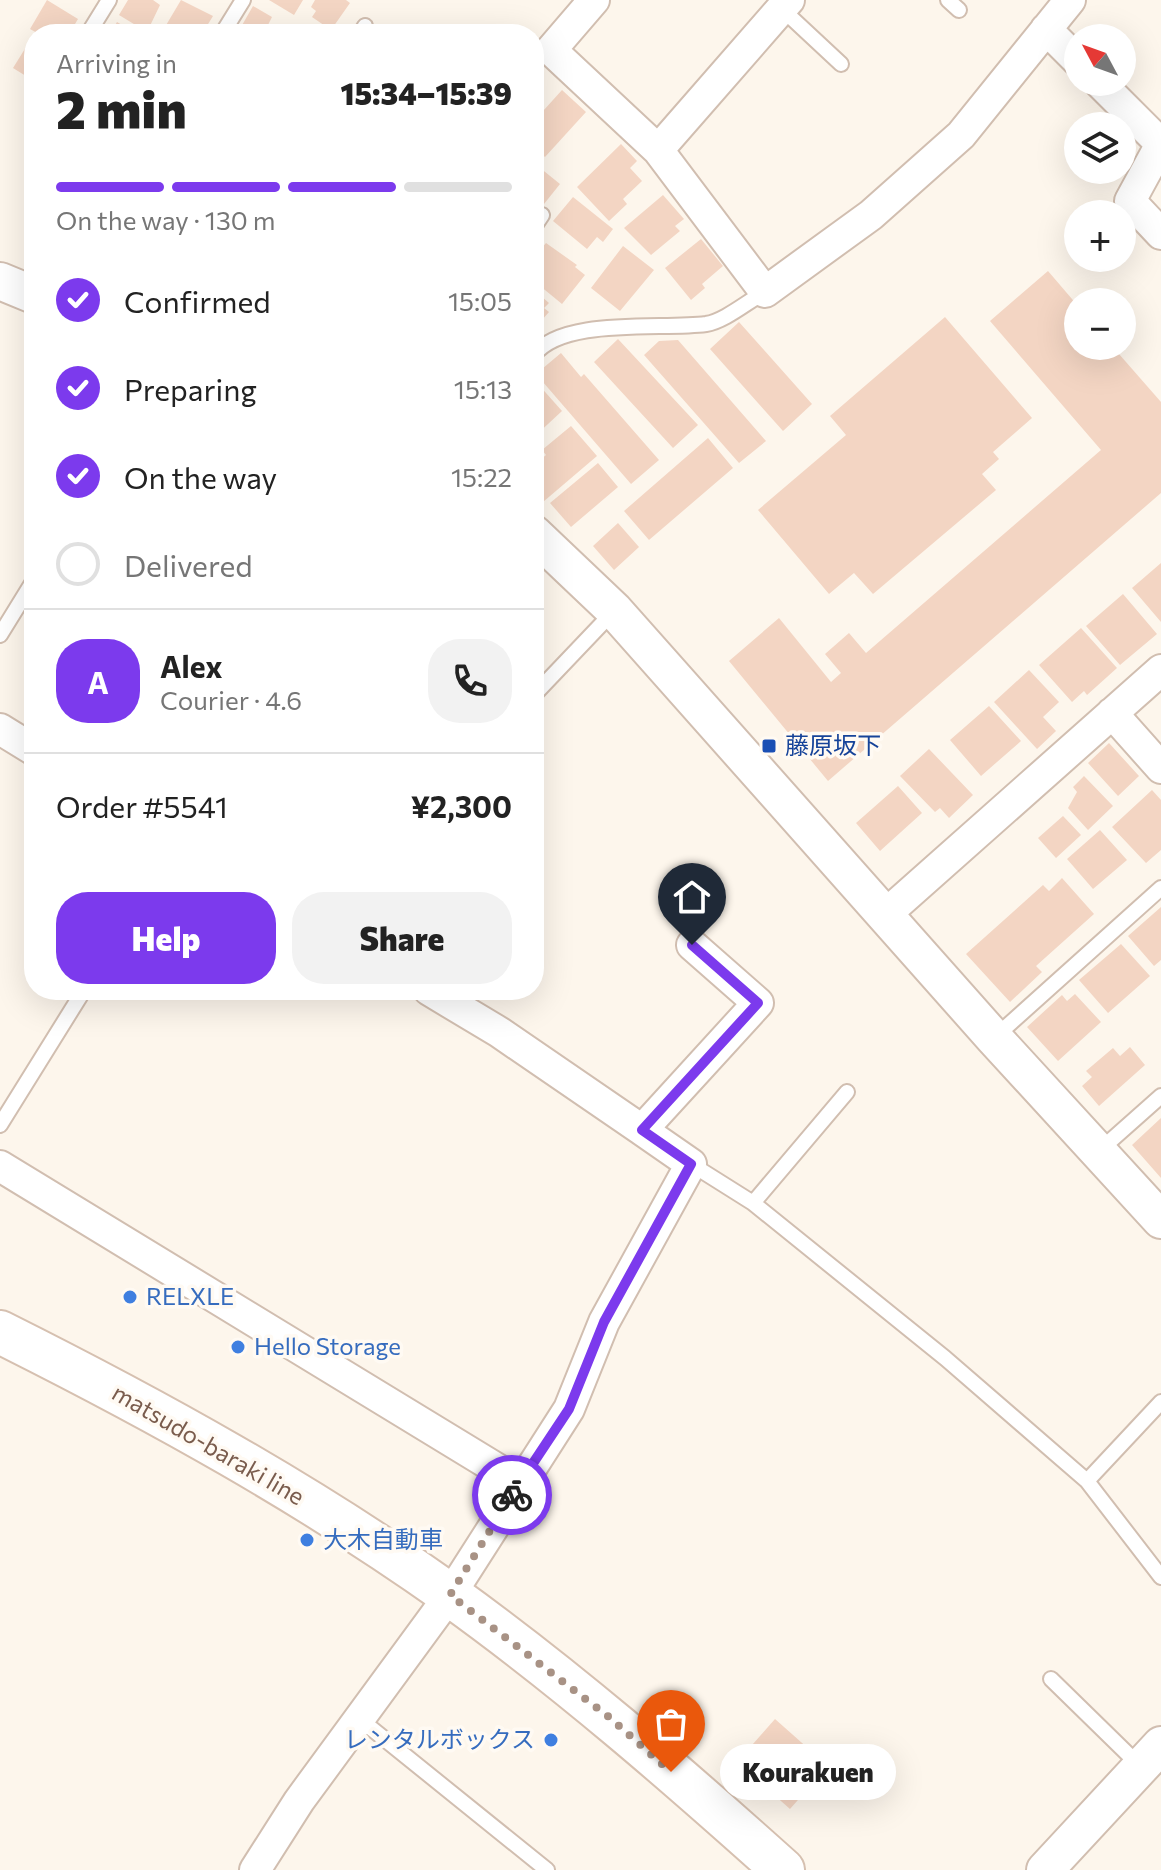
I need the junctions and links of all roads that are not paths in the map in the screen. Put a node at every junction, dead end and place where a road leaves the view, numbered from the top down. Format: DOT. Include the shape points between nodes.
graph roads {
  1 [pos="109,0"];
  2 [pos="243,0"];
  3 [pos="594,0"];
  4 [pos="1070,0"];
  5 [pos="786,4"];
  6 [pos="94,24"];
  7 [pos="228,24"];
  8 [pos="1046,29"];
  9 [pos="1064,47"];
  10 [pos="841,64"];
  11 [pos="1113,96"];
  12 [pos="1161,144"];
  13 [pos="658,150"];
  14 [pos="1161,234"];
  15 [pos="0,281"];
  16 [pos="24,291"];
  17 [pos="765,292"];
  18 [pos="544,343"];
  19 [pos="544,544"];
  20 [pos="24,596"];
  21 [pos="614,610"];
  22 [pos="0,635"];
  23 [pos="1161,670"];
  24 [pos="544,684"];
  25 [pos="1112,713"];
  26 [pos="0,729"];
  27 [pos="24,744"];
  28 [pos="1161,768"];
  29 [pos="1161,888"];
  30 [pos="886,914"];
  31 [pos="692,945"];
  32 [pos="78,1000"];
  33 [pos="446,1000"];
  34 [pos="994,1038"];
  35 [pos="847,1092"];
  36 [pos="1161,1096"];
  37 [pos="0,1125"];
  38 [pos="642,1130"];
  39 [pos="1099,1151"];
  40 [pos="691,1164"];
  41 [pos="0,1166"];
  42 [pos="753,1203"];
  43 [pos="1161,1220"];
  44 [pos="0,1332"];
  45 [pos="1161,1402"];
  46 [pos="1087,1481"];
  47 [pos="520,1483"];
  48 [pos="1161,1577"];
  49 [pos="450,1595"];
  50 [pos="1051,1679"];
  51 [pos="361,1720"];
  52 [pos="1151,1756"];
  53 [pos="255,1870"];
  54 [pos="547,1870"];
  55 [pos="783,1870"];
  56 [pos="1045,1870"];
  1 -- 6 [label="lane"];
  2 -- 7 [label="lane"];
  3 -- 13 [label="street" via="551,50"];
  4 -- 8 [label="street"];
  5 -- 10 [label="lane"];
  5 -- 13 [label="street"];
  8 -- 9 [label="street"];
  8 -- 17 [label="street" via="961,135 871,215"];
  11 -- 12 [label="street"];
  12 -- 14 [label="street" via="1130,201"];
  13 -- 17 [label="street"];
  15 -- 16 [label="street"];
  17 -- 18 [label="lane" via="710,323 594,330"];
  19 -- 21 [label="street"];
  20 -- 22 [label="lane"];
  21 -- 24 [label="lane"];
  21 -- 30 [label="street"];
  23 -- 25 [label="street"];
  25 -- 28 [label="street"];
  25 -- 30 [label="street"];
  26 -- 27 [label="street"];
  29 -- 34 [label="lane"];
  30 -- 34 [label="street"];
  31 -- 38 [label="street" via="758,1003"];
  32 -- 37 [label="lane"];
  33 -- 38 [label="street"];
  34 -- 39 [label="street"];
  35 -- 42 [label="lane"];
  36 -- 39 [label="lane"];
  38 -- 40 [label="street"];
  39 -- 43 [label="street"];
  40 -- 42 [label="lane"];
  40 -- 47 [label="street" via="604,1322 569,1409"];
  41 -- 47 [label="street"];
  42 -- 46 [label="lane"];
  44 -- 49 [label="main road, matsudo-baraki line" via="241,1459"];
  45 -- 46 [label="lane"];
  46 -- 48 [label="lane"];
  47 -- 49 [label="street"];
  49 -- 51 [label="street"];
  49 -- 55 [label="main road, matsudo-baraki line" via="609,1717"];
  50 -- 52 [label="lane"];
  51 -- 53 [label="street"];
  51 -- 54 [label="lane"];
  52 -- 56 [label="street"];
}
